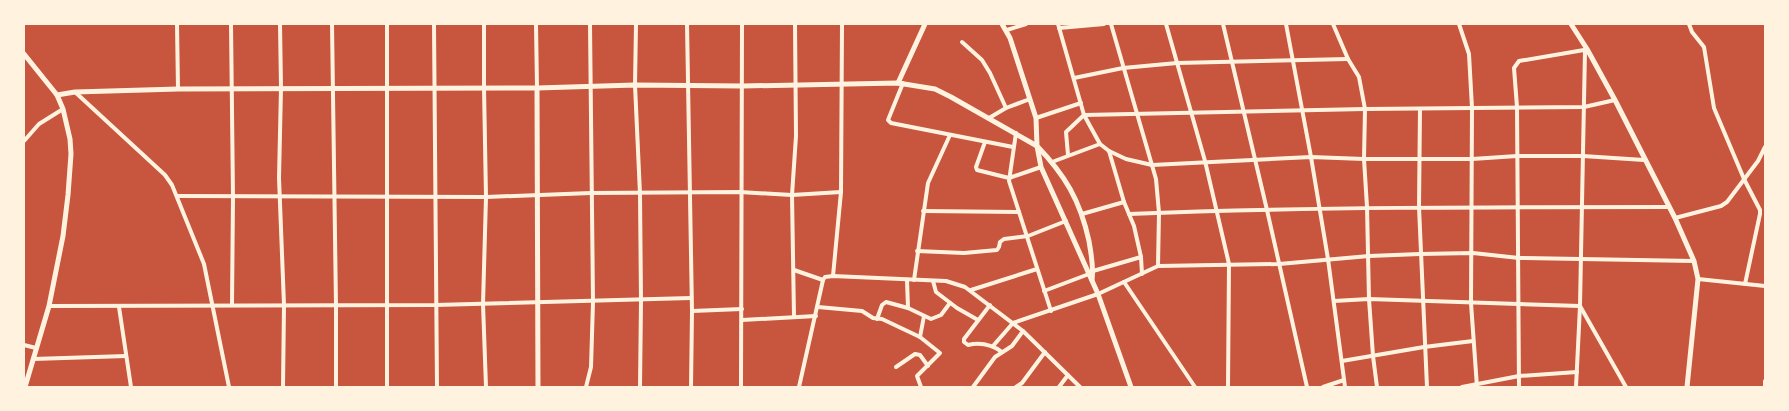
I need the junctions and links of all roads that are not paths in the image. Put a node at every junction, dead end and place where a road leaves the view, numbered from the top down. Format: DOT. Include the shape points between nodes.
graph roads {
  1 [pos="178,24"];
  2 [pos="230,24"];
  3 [pos="280,24"];
  4 [pos="332,24"];
  5 [pos="387,24"];
  6 [pos="434,24"];
  7 [pos="484,24"];
  8 [pos="536,24"];
  9 [pos="590,24"];
  10 [pos="636,24"];
  11 [pos="687,24"];
  12 [pos="742,24"];
  13 [pos="795,24"];
  14 [pos="842,24"];
  15 [pos="925,24"];
  16 [pos="1002,24"];
  17 [pos="1026,24"];
  18 [pos="1104,24"];
  19 [pos="1111,24"];
  20 [pos="1166,24"];
  21 [pos="1223,24"];
  22 [pos="1286,24"];
  23 [pos="1333,24"];
  24 [pos="1459,24"];
  25 [pos="1571,24"];
  26 [pos="1689,24"];
  27 [pos="1058,26"];
  28 [pos="1007,30"];
  29 [pos="962,42"];
  30 [pos="1586,50"];
  31 [pos="24,54"];
  32 [pos="1348,59"];
  33 [pos="1292,61"];
  34 [pos="1232,62"];
  35 [pos="1177,63"];
  36 [pos="1123,68"];
  37 [pos="1074,78"];
  38 [pos="900,83"];
  39 [pos="687,84"];
  40 [pos="796,84"];
  41 [pos="843,84"];
  42 [pos="635,85"];
  43 [pos="590,86"];
  44 [pos="743,86"];
  45 [pos="281,88"];
  46 [pos="333,88"];
  47 [pos="387,88"];
  48 [pos="433,88"];
  49 [pos="484,88"];
  50 [pos="537,88"];
  51 [pos="178,89"];
  52 [pos="231,89"];
  53 [pos="75,92"];
  54 [pos="56,95"];
  55 [pos="1030,99"];
  56 [pos="1615,100"];
  57 [pos="1081,103"];
  58 [pos="1517,107"];
  59 [pos="1584,107"];
  60 [pos="63,108"];
  61 [pos="1006,108"];
  62 [pos="1472,108"];
  63 [pos="1365,109"];
  64 [pos="1420,109"];
  65 [pos="1303,110"];
  66 [pos="1243,111"];
  67 [pos="1191,113"];
  68 [pos="1137,114"];
  69 [pos="1084,115"];
  70 [pos="989,118"];
  71 [pos="1036,118"];
  72 [pos="1016,133"];
  73 [pos="950,135"];
  74 [pos="24,141"];
  75 [pos="985,142"];
  76 [pos="1100,144"];
  77 [pos="1036,146"];
  78 [pos="1765,147"];
  79 [pos="1013,148"];
  80 [pos="1109,151"];
  81 [pos="1068,156"];
  82 [pos="1517,156"];
  83 [pos="1583,156"];
  84 [pos="1312,157"];
  85 [pos="1256,159"];
  86 [pos="1364,159"];
  87 [pos="1420,159"];
  88 [pos="1472,159"];
  89 [pos="1644,160"];
  90 [pos="1052,162"];
  91 [pos="1205,162"];
  92 [pos="1152,165"];
  93 [pos="1041,167"];
  94 [pos="1009,178"];
  95 [pos="1744,179"];
  96 [pos="740,192"];
  97 [pos="841,192"];
  98 [pos="591,193"];
  99 [pos="690,193"];
  100 [pos="640,194"];
  101 [pos="792,194"];
  102 [pos="177,196"];
  103 [pos="387,196"];
  104 [pos="435,196"];
  105 [pos="537,196"];
  106 [pos="232,197"];
  107 [pos="280,197"];
  108 [pos="335,197"];
  109 [pos="486,197"];
  110 [pos="1124,202"];
  111 [pos="1367,207"];
  112 [pos="1419,207"];
  113 [pos="1581,207"];
  114 [pos="1670,207"];
  115 [pos="1318,208"];
  116 [pos="1472,208"];
  117 [pos="1517,208"];
  118 [pos="1217,210"];
  119 [pos="1267,210"];
  120 [pos="1760,210"];
  121 [pos="1765,210"];
  122 [pos="923,211"];
  123 [pos="1019,212"];
  124 [pos="1159,212"];
  125 [pos="1082,214"];
  126 [pos="1129,214"];
  127 [pos="1675,218"];
  128 [pos="1066,221"];
  129 [pos="1028,236"];
  130 [pos="917,250"];
  131 [pos="1420,254"];
  132 [pos="1473,254"];
  133 [pos="1369,256"];
  134 [pos="1141,257"];
  135 [pos="1519,258"];
  136 [pos="1328,259"];
  137 [pos="1581,260"];
  138 [pos="1694,261"];
  139 [pos="1229,264"];
  140 [pos="1279,264"];
  141 [pos="1158,266"];
  142 [pos="1037,269"];
  143 [pos="794,270"];
  144 [pos="1091,272"];
  145 [pos="1142,274"];
  146 [pos="833,276"];
  147 [pos="1698,279"];
  148 [pos="823,280"];
  149 [pos="907,280"];
  150 [pos="914,280"];
  151 [pos="933,281"];
  152 [pos="1124,282"];
  153 [pos="1745,284"];
  154 [pos="1765,286"];
  155 [pos="971,290"];
  156 [pos="1044,291"];
  157 [pos="1098,294"];
  158 [pos="691,298"];
  159 [pos="1369,299"];
  160 [pos="1423,300"];
  161 [pos="641,301"];
  162 [pos="1334,301"];
  163 [pos="538,302"];
  164 [pos="593,302"];
  165 [pos="1472,302"];
  166 [pos="950,303"];
  167 [pos="232,304"];
  168 [pos="483,304"];
  169 [pos="1518,304"];
  170 [pos="212,305"];
  171 [pos="284,305"];
  172 [pos="386,305"];
  173 [pos="435,305"];
  174 [pos="990,305"];
  175 [pos="49,306"];
  176 [pos="336,306"];
  177 [pos="1580,306"];
  178 [pos="119,307"];
  179 [pos="818,307"];
  180 [pos="908,308"];
  181 [pos="742,309"];
  182 [pos="1051,311"];
  183 [pos="692,312"];
  184 [pos="816,316"];
  185 [pos="924,316"];
  186 [pos="794,317"];
  187 [pos="877,319"];
  188 [pos="742,320"];
  189 [pos="978,320"];
  190 [pos="1013,323"];
  191 [pos="1024,331"];
  192 [pos="920,337"];
  193 [pos="1473,341"];
  194 [pos="24,345"];
  195 [pos="993,346"];
  196 [pos="1424,347"];
  197 [pos="36,348"];
  198 [pos="1002,352"];
  199 [pos="1045,352"];
  200 [pos="126,356"];
  201 [pos="1373,356"];
  202 [pos="33,359"];
  203 [pos="1342,361"];
  204 [pos="928,366"];
  205 [pos="896,368"];
  206 [pos="1577,372"];
  207 [pos="1068,375"];
  208 [pos="1519,376"];
  209 [pos="1344,380"];
  210 [pos="1765,381"];
  211 [pos="1477,385"];
  212 [pos="25,387"];
  213 [pos="131,387"];
  214 [pos="229,387"];
  215 [pos="283,387"];
  216 [pos="336,387"];
  217 [pos="387,387"];
  218 [pos="437,387"];
  219 [pos="486,387"];
  220 [pos="538,387"];
  221 [pos="586,387"];
  222 [pos="640,387"];
  223 [pos="691,387"];
  224 [pos="741,387"];
  225 [pos="799,387"];
  226 [pos="921,387"];
  227 [pos="973,387"];
  228 [pos="1018,387"];
  229 [pos="1059,387"];
  230 [pos="1080,387"];
  231 [pos="1131,387"];
  232 [pos="1195,387"];
  233 [pos="1228,387"];
  234 [pos="1307,387"];
  235 [pos="1324,387"];
  236 [pos="1345,387"];
  237 [pos="1377,387"];
  238 [pos="1427,387"];
  239 [pos="1462,387"];
  240 [pos="1519,387"];
  241 [pos="1576,387"];
  242 [pos="1626,387"];
  243 [pos="1687,387"];
  244 [pos="1765,387"];
  1 -- 51 [label="street"];
  2 -- 52 [label="street"];
  3 -- 45 [label="street"];
  4 -- 46 [label="street"];
  5 -- 47 [label="street"];
  6 -- 48 [label="street"];
  7 -- 49 [label="street"];
  8 -- 50 [label="street"];
  9 -- 43 [label="street"];
  10 -- 42 [label="street"];
  11 -- 39 [label="street"];
  12 -- 44 [label="street"];
  13 -- 40 [label="street"];
  14 -- 41 [label="street"];
  15 -- 38 [label="street"];
  16 -- 28 [label="street"];
  17 -- 28 [label="street"];
  18 -- 27 [label="street"];
  19 -- 36 [label="street"];
  20 -- 35 [label="street"];
  21 -- 34 [label="street"];
  22 -- 33 [label="street"];
  23 -- 32 [label="street"];
  24 -- 62 [label="street" via="1469,54"];
  25 -- 30 [label="street"];
  26 -- 95 [label="street" via="1704,47 1714,108"];
  27 -- 37 [label="street"];
  28 -- 55 [label="street"];
  29 -- 61 [label="street" via="982,60"];
  30 -- 56 [label="street"];
  30 -- 58 [label="street" via="1516,63"];
  30 -- 59 [label="street"];
  31 -- 54 [label="street"];
  32 -- 33 [label="street"];
  32 -- 63 [label="street" via="1359,77"];
  33 -- 34 [label="street"];
  33 -- 65 [label="street"];
  34 -- 35 [label="street"];
  34 -- 66 [label="street"];
  35 -- 36 [label="street"];
  35 -- 67 [label="street"];
  36 -- 37 [label="street"];
  36 -- 68 [label="street"];
  37 -- 57 [label="street"];
  38 -- 41 [label="street"];
  38 -- 70 [label="street" via="935,89"];
  38 -- 73 [label="street" via="889,122"];
  39 -- 42 [label="street"];
  39 -- 44 [label="street"];
  39 -- 99 [label="street"];
  40 -- 41 [label="street"];
  40 -- 44 [label="street"];
  40 -- 101 [label="street"];
  41 -- 97 [label="street"];
  42 -- 43 [label="street"];
  42 -- 100 [label="street"];
  43 -- 50 [label="street"];
  43 -- 98 [label="street"];
  44 -- 96 [label="street"];
  45 -- 46 [label="street"];
  45 -- 52 [label="street"];
  45 -- 107 [label="street"];
  46 -- 47 [label="street"];
  46 -- 108 [label="street"];
  47 -- 48 [label="street"];
  47 -- 103 [label="street"];
  48 -- 49 [label="street"];
  48 -- 104 [label="street"];
  49 -- 50 [label="street"];
  49 -- 109 [label="street"];
  50 -- 105 [label="street"];
  51 -- 52 [label="street"];
  51 -- 53 [label="street"];
  52 -- 106 [label="street"];
  53 -- 54 [label="street"];
  53 -- 102 [label="street" via="165,175"];
  54 -- 60 [label="street"];
  55 -- 61 [label="street"];
  55 -- 71 [label="street"];
  56 -- 59 [label="street"];
  56 -- 89 [label="street"];
  57 -- 69 [label="street"];
  57 -- 71 [label="street"];
  58 -- 59 [label="street"];
  58 -- 62 [label="street"];
  58 -- 82 [label="street"];
  59 -- 83 [label="street"];
  60 -- 74 [label="street" via="39,124"];
  60 -- 175 [label="street" via="70,139 70,172 63,236"];
  61 -- 70 [label="street"];
  62 -- 64 [label="street"];
  62 -- 88 [label="street"];
  63 -- 64 [label="street"];
  63 -- 65 [label="street"];
  63 -- 86 [label="street"];
  64 -- 87 [label="street"];
  65 -- 66 [label="street"];
  65 -- 84 [label="street"];
  66 -- 67 [label="street"];
  66 -- 85 [label="street"];
  67 -- 68 [label="street"];
  67 -- 91 [label="street"];
  68 -- 69 [label="street"];
  68 -- 92 [label="street"];
  69 -- 76 [label="street"];
  69 -- 81 [label="street" via="1066,132"];
  70 -- 72 [label="street"];
  71 -- 77 [label="street"];
  72 -- 77 [label="street"];
  72 -- 79 [label="street"];
  73 -- 75 [label="street"];
  73 -- 122 [label="street" via="928,183"];
  75 -- 79 [label="street"];
  75 -- 94 [label="street" via="976,169"];
  76 -- 80 [label="street"];
  76 -- 81 [label="street"];
  77 -- 90 [label="street"];
  77 -- 93 [label="street"];
  78 -- 95 [label="street"];
  79 -- 94 [label="street"];
  80 -- 92 [label="street"];
  80 -- 110 [label="street"];
  81 -- 90 [label="street"];
  82 -- 83 [label="street"];
  82 -- 88 [label="street"];
  82 -- 117 [label="street"];
  83 -- 89 [label="street"];
  83 -- 113 [label="street"];
  84 -- 85 [label="street"];
  84 -- 86 [label="street"];
  84 -- 115 [label="street"];
  85 -- 91 [label="street"];
  85 -- 119 [label="street"];
  86 -- 87 [label="street"];
  86 -- 111 [label="street"];
  87 -- 88 [label="street"];
  87 -- 112 [label="street"];
  88 -- 116 [label="street"];
  89 -- 114 [label="street"];
  90 -- 125 [label="street" via="1067,181"];
  91 -- 92 [label="street"];
  91 -- 118 [label="street"];
  92 -- 124 [label="street"];
  93 -- 94 [label="street"];
  93 -- 128 [label="street"];
  94 -- 123 [label="street"];
  95 -- 120 [label="street"];
  95 -- 127 [label="street" via="1721,206"];
  96 -- 99 [label="street"];
  96 -- 101 [label="street"];
  96 -- 181 [label="street"];
  97 -- 101 [label="street"];
  97 -- 146 [label="street"];
  98 -- 100 [label="street"];
  98 -- 105 [label="street"];
  98 -- 164 [label="street"];
  99 -- 100 [label="street"];
  99 -- 158 [label="street"];
  100 -- 161 [label="street"];
  101 -- 143 [label="street"];
  102 -- 106 [label="street"];
  102 -- 170 [label="street" via="202,258"];
  103 -- 104 [label="street"];
  103 -- 108 [label="street"];
  103 -- 172 [label="street"];
  104 -- 109 [label="street"];
  104 -- 173 [label="street"];
  105 -- 109 [label="street"];
  105 -- 163 [label="street"];
  106 -- 107 [label="street"];
  106 -- 167 [label="street"];
  107 -- 108 [label="street"];
  107 -- 171 [label="street"];
  108 -- 176 [label="street"];
  109 -- 168 [label="street"];
  110 -- 125 [label="street"];
  110 -- 126 [label="street"];
  111 -- 112 [label="street"];
  111 -- 115 [label="street"];
  111 -- 133 [label="street"];
  112 -- 116 [label="street"];
  112 -- 131 [label="street"];
  113 -- 114 [label="street"];
  113 -- 117 [label="street"];
  113 -- 137 [label="street"];
  114 -- 127 [label="street"];
  115 -- 119 [label="street"];
  115 -- 136 [label="street"];
  116 -- 117 [label="street"];
  116 -- 132 [label="street"];
  117 -- 135 [label="street"];
  118 -- 119 [label="street"];
  118 -- 124 [label="street"];
  118 -- 139 [label="street"];
  119 -- 140 [label="street"];
  120 -- 121 [label="street"];
  120 -- 153 [label="street"];
  122 -- 123 [label="street"];
  122 -- 130 [label="street"];
  123 -- 129 [label="street"];
  124 -- 126 [label="street"];
  124 -- 141 [label="street"];
  125 -- 144 [label="street"];
  126 -- 134 [label="street"];
  127 -- 138 [label="street"];
  128 -- 129 [label="street"];
  128 -- 144 [label="street"];
  129 -- 130 [label="street" via="1004,239 999,249 985,252"];
  129 -- 142 [label="street"];
  130 -- 150 [label="street"];
  131 -- 132 [label="street"];
  131 -- 133 [label="street"];
  131 -- 160 [label="street"];
  132 -- 135 [label="street"];
  132 -- 165 [label="street"];
  133 -- 136 [label="street"];
  133 -- 159 [label="street"];
  134 -- 144 [label="street"];
  134 -- 145 [label="street"];
  135 -- 137 [label="street"];
  135 -- 169 [label="street"];
  136 -- 140 [label="street"];
  136 -- 162 [label="street"];
  137 -- 138 [label="street"];
  137 -- 177 [label="street"];
  138 -- 147 [label="street"];
  139 -- 140 [label="street"];
  139 -- 141 [label="street"];
  139 -- 233 [label="street"];
  140 -- 234 [label="street"];
  141 -- 145 [label="street"];
  142 -- 155 [label="street"];
  142 -- 156 [label="street"];
  143 -- 148 [label="street"];
  143 -- 186 [label="street"];
  144 -- 156 [label="street"];
  144 -- 157 [label="street"];
  145 -- 152 [label="street"];
  146 -- 148 [label="street"];
  146 -- 149 [label="street"];
  147 -- 153 [label="street"];
  147 -- 243 [label="street"];
  148 -- 179 [label="street"];
  149 -- 150 [label="street"];
  149 -- 180 [label="street"];
  150 -- 151 [label="street"];
  151 -- 155 [label="street" via="954,282"];
  151 -- 166 [label="street" via="936,292"];
  152 -- 157 [label="street"];
  152 -- 232 [label="street"];
  153 -- 154 [label="street"];
  155 -- 174 [label="street"];
  156 -- 182 [label="street"];
  157 -- 182 [label="street"];
  157 -- 231 [label="street"];
  158 -- 161 [label="street"];
  158 -- 183 [label="street"];
  159 -- 160 [label="street"];
  159 -- 162 [label="street"];
  159 -- 201 [label="street"];
  160 -- 165 [label="street"];
  160 -- 196 [label="street"];
  161 -- 164 [label="street"];
  161 -- 222 [label="street"];
  162 -- 203 [label="street"];
  163 -- 164 [label="street"];
  163 -- 168 [label="street"];
  163 -- 220 [label="street"];
  164 -- 221 [label="street" via="591,367"];
  165 -- 169 [label="street"];
  165 -- 193 [label="street"];
  166 -- 185 [label="street" via="939,316 931,319"];
  166 -- 189 [label="street"];
  167 -- 170 [label="street"];
  167 -- 171 [label="street"];
  168 -- 173 [label="street"];
  168 -- 219 [label="street"];
  169 -- 177 [label="street"];
  169 -- 208 [label="street"];
  170 -- 178 [label="street"];
  170 -- 214 [label="street"];
  171 -- 176 [label="street"];
  171 -- 215 [label="street"];
  172 -- 173 [label="street"];
  172 -- 176 [label="street"];
  172 -- 217 [label="street"];
  173 -- 218 [label="street"];
  174 -- 189 [label="street"];
  174 -- 190 [label="street"];
  175 -- 178 [label="street"];
  175 -- 197 [label="street"];
  176 -- 216 [label="street"];
  177 -- 206 [label="street"];
  177 -- 242 [label="street"];
  178 -- 200 [label="street"];
  179 -- 184 [label="street"];
  179 -- 187 [label="street" via="859,311"];
  180 -- 185 [label="street"];
  180 -- 187 [label="street" via="884,303"];
  181 -- 183 [label="street"];
  181 -- 188 [label="street"];
  182 -- 190 [label="street"];
  183 -- 223 [label="street"];
  184 -- 186 [label="street"];
  184 -- 225 [label="street"];
  185 -- 192 [label="street"];
  186 -- 188 [label="street"];
  187 -- 192 [label="street"];
  188 -- 224 [label="street"];
  189 -- 195 [label="street" via="964,342"];
  190 -- 191 [label="street"];
  190 -- 195 [label="street"];
  191 -- 198 [label="street" via="1012,346"];
  191 -- 199 [label="street"];
  192 -- 204 [label="street" via="940,353"];
  193 -- 196 [label="street"];
  193 -- 211 [label="street"];
  194 -- 197 [label="street"];
  195 -- 198 [label="street"];
  196 -- 201 [label="street"];
  196 -- 238 [label="street"];
  197 -- 202 [label="street"];
  198 -- 227 [label="street"];
  199 -- 207 [label="street"];
  199 -- 228 [label="street"];
  200 -- 202 [label="street"];
  200 -- 213 [label="street"];
  201 -- 203 [label="street"];
  201 -- 237 [label="street"];
  202 -- 212 [label="street"];
  203 -- 209 [label="street"];
  204 -- 205 [label="street" via="920,355 915,354"];
  204 -- 226 [label="street" via="917,378"];
  206 -- 208 [label="street"];
  206 -- 241 [label="street"];
  207 -- 229 [label="street"];
  207 -- 230 [label="street"];
  208 -- 211 [label="street"];
  208 -- 240 [label="street"];
  209 -- 235 [label="street"];
  209 -- 236 [label="street"];
  210 -- 244 [label="street"];
  211 -- 239 [label="street"];
}
